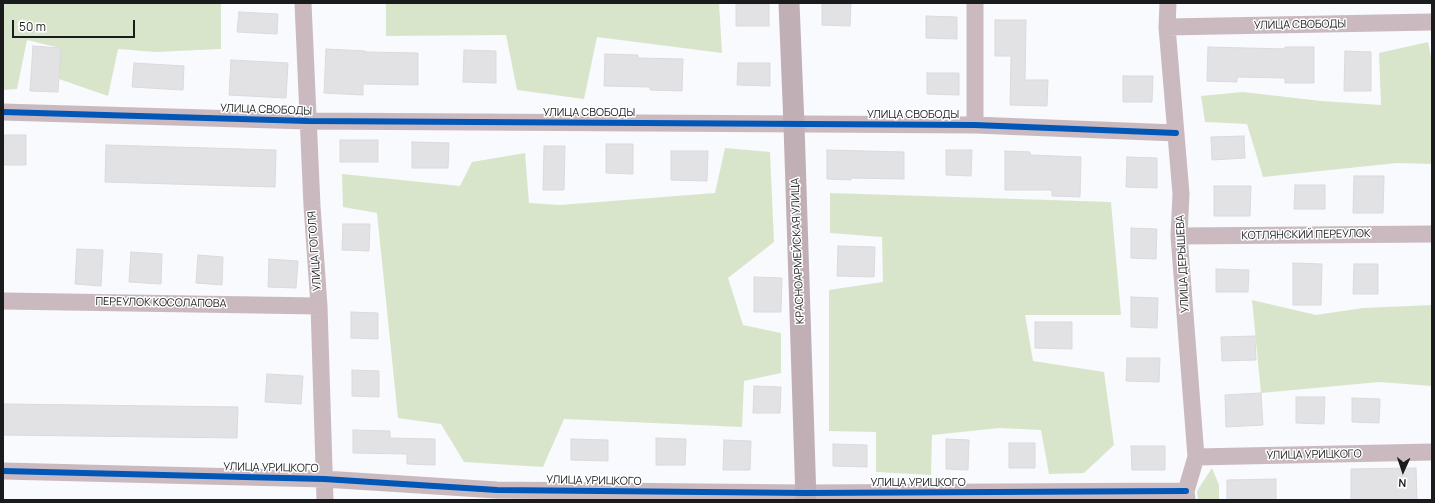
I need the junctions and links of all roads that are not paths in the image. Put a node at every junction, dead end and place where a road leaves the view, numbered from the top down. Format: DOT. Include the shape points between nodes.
graph roads {
  1 [pos="303,3"];
  2 [pos="789,3"];
  3 [pos="975,3"];
  4 [pos="1168,3"];
  5 [pos="1432,22"];
  6 [pos="1167,27"];
  7 [pos="3,112"];
  8 [pos="308,121"];
  9 [pos="794,125"];
  10 [pos="975,125"];
  11 [pos="1176,133"];
  12 [pos="1432,234"];
  13 [pos="1179,236"];
  14 [pos="3,301"];
  15 [pos="319,306"];
  16 [pos="1432,452"];
  17 [pos="1196,457"];
  18 [pos="3,471"];
  19 [pos="324,479"];
  20 [pos="497,495"];
  21 [pos="1186,495"];
  22 [pos="806,496"];
  23 [pos="1005,496"];
  24 [pos="325,500"];
  1 -- 8 [label="street, УЛИЦА ГОГОЛЯ"];
  2 -- 9 [label="main road, КРАСНОАРМЕЙСКАЯ УЛИЦА"];
  3 -- 10 [label="street"];
  4 -- 6 [label="street, УЛИЦА ДЕРЫШЕВА"];
  5 -- 6 [label="street, УЛИЦА СВОБОДЫ"];
  6 -- 11 [label="street, УЛИЦА ДЕРЫШЕВА"];
  7 -- 8 [label="street, УЛИЦА СВОБОДЫ"];
  8 -- 9 [label="street, УЛИЦА СВОБОДЫ"];
  8 -- 15 [label="street, УЛИЦА ГОГОЛЯ"];
  9 -- 10 [label="street, УЛИЦА СВОБОДЫ"];
  9 -- 22 [label="main road, КРАСНОАРМЕЙСКАЯ УЛИЦА"];
  10 -- 11 [label="street, УЛИЦА СВОБОДЫ"];
  11 -- 13 [label="street, УЛИЦА ДЕРЫШЕВА" via="1181,194"];
  12 -- 13 [label="street, КОТЛЯНСКИЙ ПЕРЕУЛОК"];
  13 -- 17 [label="street, УЛИЦА ДЕРЫШЕВА"];
  14 -- 15 [label="street, ПЕРЕУЛОК КОСОЛАПОВА"];
  15 -- 19 [label="street, УЛИЦА ГОГОЛЯ"];
  16 -- 17 [label="street, УЛИЦА УРИЦКОГО"];
  17 -- 21 [label="street, УЛИЦА ДЕРЫШЕВА"];
  18 -- 19 [label="street, УЛИЦА УРИЦКОГО"];
  19 -- 20 [label="street, УЛИЦА УРИЦКОГО"];
  19 -- 24 [label="street, УЛИЦА ГОГОЛЯ"];
  20 -- 22 [label="street, УЛИЦА УРИЦКОГО"];
  21 -- 23 [label="street, УЛИЦА УРИЦКОГО"];
  22 -- 23 [label="street, УЛИЦА УРИЦКОГО"];
}
